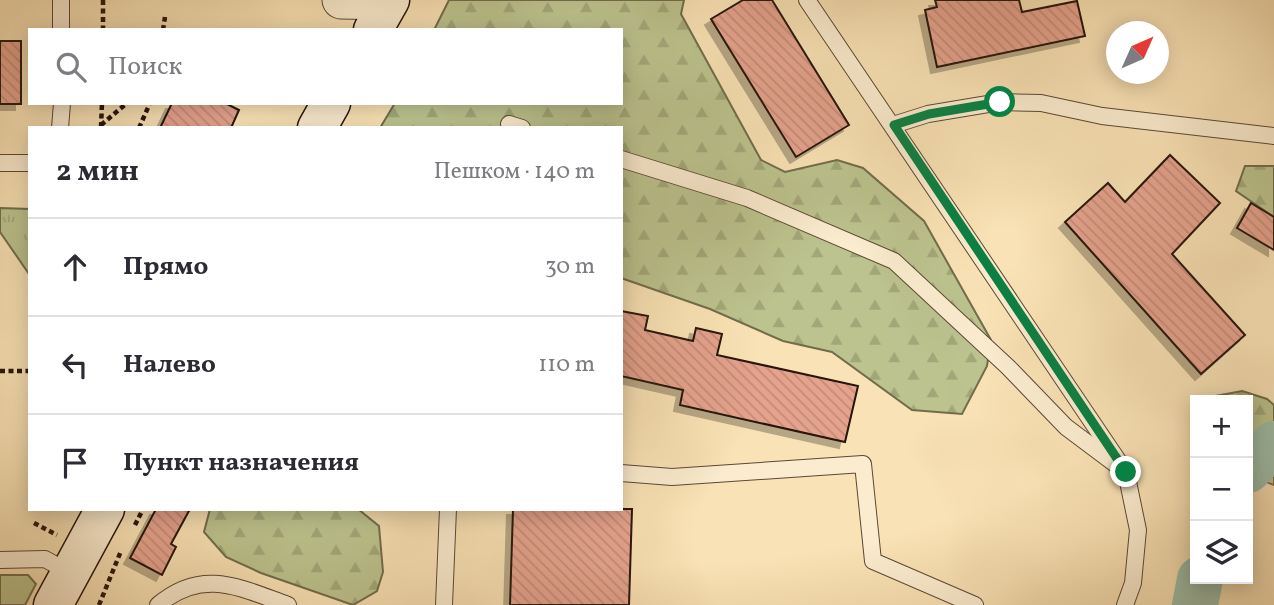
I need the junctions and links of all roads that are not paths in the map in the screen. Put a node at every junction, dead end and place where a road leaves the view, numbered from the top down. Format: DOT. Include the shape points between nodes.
graph roads {
  1 [pos="61,0"];
  2 [pos="341,0"];
  3 [pos="807,0"];
  4 [pos="384,10"];
  5 [pos="61,28"];
  6 [pos="62,105"];
  7 [pos="330,105"];
  8 [pos="894,125"];
  9 [pos="60,126"];
  10 [pos="318,126"];
  11 [pos="1274,136"];
  12 [pos="623,160"];
  13 [pos="0,163"];
  14 [pos="28,163"];
  15 [pos="1126,472"];
  16 [pos="623,473"];
  17 [pos="104,511"];
  18 [pos="448,511"];
  19 [pos="0,560"];
  20 [pos="61,572"];
  21 [pos="158,605"];
  22 [pos="288,605"];
  23 [pos="444,605"];
  24 [pos="975,605"];
  25 [pos="1125,605"];
  1 -- 5 [label="lane"];
  2 -- 4 [label="street"];
  3 -- 8 [label="lane"];
  6 -- 9 [label="lane"];
  7 -- 10 [label="main road"];
  8 -- 11 [label="lane" via="1000,102 1041,103 1102,116"];
  8 -- 15 [label="lane"];
  12 -- 15 [label="lane" via="747,198 894,261 1066,427"];
  13 -- 14 [label="lane"];
  15 -- 25 [label="lane" via="1138,530 1133,583"];
  16 -- 24 [label="lane" via="672,477 863,464 873,561"];
  17 -- 20 [label="main road"];
  18 -- 23 [label="lane"];
  19 -- 20 [label="lane" via="45,559"];
  21 -- 22 [label="lane" via="197,584 227,583"];
}
